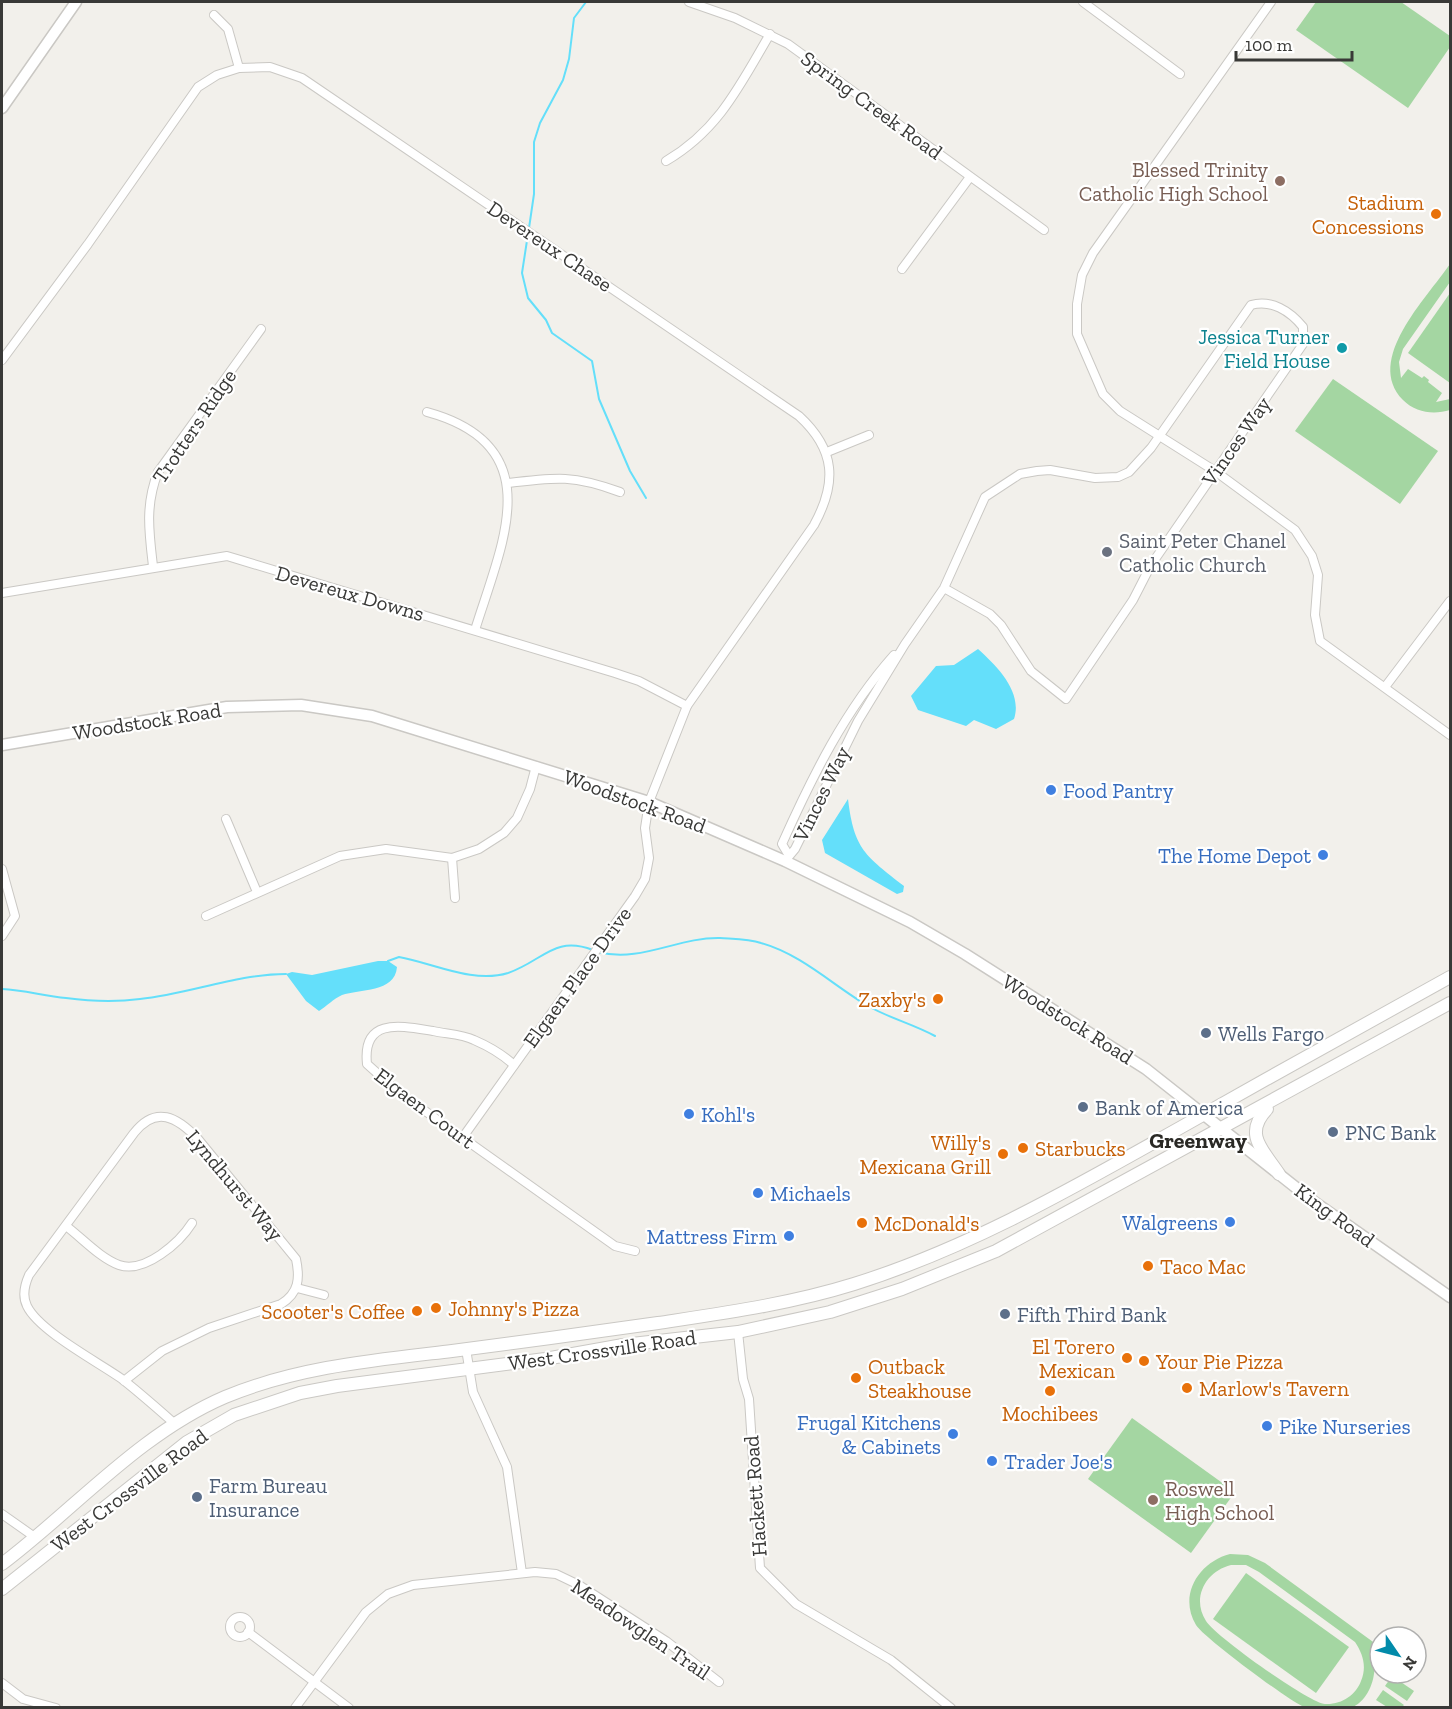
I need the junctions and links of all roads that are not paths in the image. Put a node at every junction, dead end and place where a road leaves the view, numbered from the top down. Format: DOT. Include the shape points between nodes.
graph roads {
  1 [pos="76,2"];
  2 [pos="689,2"];
  3 [pos="1083,2"];
  4 [pos="1271,2"];
  5 [pos="214,15"];
  6 [pos="770,34"];
  7 [pos="239,68"];
  8 [pos="1180,74"];
  9 [pos="2,108"];
  10 [pos="666,161"];
  11 [pos="969,177"];
  12 [pos="1044,230"];
  13 [pos="902,269"];
  14 [pos="261,329"];
  15 [pos="2,360"];
  16 [pos="427,412"];
  17 [pos="869,435"];
  18 [pos="1160,435"];
  19 [pos="827,452"];
  20 [pos="1215,471"];
  21 [pos="508,483"];
  22 [pos="620,492"];
  23 [pos="153,566"];
  24 [pos="944,588"];
  25 [pos="2,593"];
  26 [pos="1450,601"];
  27 [pos="476,630"];
  28 [pos="904,644"];
  29 [pos="1385,687"];
  30 [pos="687,706"];
  31 [pos="1450,735"];
  32 [pos="2,745"];
  33 [pos="536,766"];
  34 [pos="649,802"];
  35 [pos="226,819"];
  36 [pos="452,858"];
  37 [pos="786,858"];
  38 [pos="2,869"];
  39 [pos="257,892"];
  40 [pos="455,898"];
  41 [pos="206,916"];
  42 [pos="2,936"];
  43 [pos="1450,976"];
  44 [pos="1450,1003"];
  45 [pos="514,1065"];
  46 [pos="1275,1101"];
  47 [pos="1203,1114"];
  48 [pos="1222,1129"];
  49 [pos="463,1137"];
  50 [pos="1279,1174"];
  51 [pos="192,1223"];
  52 [pos="66,1226"];
  53 [pos="634,1251"];
  54 [pos="297,1288"];
  55 [pos="324,1295"];
  56 [pos="1450,1297"];
  57 [pos="738,1332"];
  58 [pos="466,1349"];
  59 [pos="468,1369"];
  60 [pos="124,1381"];
  61 [pos="176,1424"];
  62 [pos="2,1514"];
  63 [pos="36,1538"];
  64 [pos="50,1550"];
  65 [pos="2,1564"];
  66 [pos="522,1573"];
  67 [pos="2,1589"];
  68 [pos="248,1632"];
  69 [pos="314,1682"];
  70 [pos="719,1682"];
  71 [pos="2,1683"];
  72 [pos="56,1707"];
  73 [pos="295,1707"];
  74 [pos="349,1707"];
  75 [pos="951,1707"];
  1 -- 9 [label="street"];
  2 -- 6 [label="street, Spring Creek Road"];
  3 -- 8 [label="street"];
  4 -- 18 [label="street" via="1082,275 1077,334 1103,393 1120,411"];
  5 -- 7 [label="street" via="228,29"];
  6 -- 10 [label="street" via="719,118"];
  6 -- 11 [label="street, Spring Creek Road"];
  7 -- 15 [label="street, Devereux Chase" via="198,87"];
  7 -- 19 [label="street, Devereux Chase" via="270,67 302,78 799,416"];
  11 -- 12 [label="street, Spring Creek Road"];
  11 -- 13 [label="street"];
  14 -- 23 [label="street, Trotters Ridge" via="158,472 147,511"];
  16 -- 21 [label="street" via="461,425 482,441 496,456"];
  17 -- 19 [label="street"];
  18 -- 20 [label="street"];
  18 -- 20 [label="street, Vinces Way" via="1251,305 1274,304 1303,327 1303,344"];
  18 -- 24 [label="street, Vinces Way" via="1141,462 1118,477 1037,471 1020,474 993,489 979,507"];
  19 -- 30 [label="street" via="829,489 814,525"];
  20 -- 24 [label="street, Vinces Way" via="1066,699 1031,670 990,614"];
  20 -- 29 [label="street" via="1295,530 1312,556 1318,575 1315,615 1320,641"];
  21 -- 22 [label="street" via="552,476"];
  21 -- 27 [label="street" via="506,531"];
  23 -- 25 [label="street, Devereux Downs"];
  23 -- 27 [label="street, Devereux Downs" via="227,556"];
  24 -- 28 [label="street, Vinces Way"];
  26 -- 29 [label="street"];
  27 -- 30 [label="street, Devereux Downs" via="639,681"];
  28 -- 37 [label="street, Vinces Way" via="858,721 795,849"];
  28 -- 37 [label="street, Vinces Way" via="866,688 838,733 782,844"];
  29 -- 31 [label="street"];
  30 -- 34 [label="street"];
  32 -- 33 [label="street, Woodstock Road" via="226,707 301,705 372,716"];
  33 -- 34 [label="street, Woodstock Road"];
  33 -- 36 [label="street" via="517,818 504,833 479,849"];
  34 -- 37 [label="street, Woodstock Road"];
  34 -- 45 [label="street, Elgaen Place Drive" via="645,879"];
  35 -- 39 [label="street"];
  36 -- 39 [label="street" via="369,849 340,856"];
  36 -- 40 [label="street"];
  37 -- 47 [label="street, Woodstock Road" via="965,954 1118,1049"];
  38 -- 42 [label="street" via="15,916"];
  39 -- 41 [label="street"];
  43 -- 47 [label="main road"];
  44 -- 46 [label="main road"];
  45 -- 49 [label="street, Elgaen Place Drive"];
  45 -- 49 [label="street, Elgaen Court" via="471,1038 409,1027 389,1026 369,1040 367,1064 376,1075"];
  46 -- 48 [label="main road"];
  46 -- 50 [label="main road" via="1256,1120 1255,1135"];
  47 -- 48 [label="street, Woodstock Road"];
  47 -- 58 [label="main road, West Crossville Road" via="970,1241 852,1285 766,1307"];
  48 -- 50 [label="street, King Road"];
  48 -- 57 [label="main road, West Crossville Road" via="996,1251 902,1289 830,1312"];
  49 -- 53 [label="street, Elgaen Court" via="615,1246"];
  50 -- 56 [label="street, King Road"];
  51 -- 52 [label="street" via="166,1252 126,1267"];
  52 -- 54 [label="street, Lyndhurst Way" via="139,1127 158,1117 174,1119 198,1139 296,1259"];
  52 -- 60 [label="street, Lyndhurst Way" via="26,1282 24,1301 35,1318"];
  54 -- 55 [label="street"];
  54 -- 60 [label="street" via="281,1304 209,1328 162,1351"];
  57 -- 59 [label="main road, West Crossville Road"];
  57 -- 75 [label="street, Hackett Road" via="749,1399 760,1568 796,1604 891,1660"];
  58 -- 59 [label="street"];
  58 -- 61 [label="main road, West Crossville Road" via="297,1374 223,1398"];
  59 -- 64 [label="main road, West Crossville Road" via="300,1393 234,1416 187,1442"];
  59 -- 66 [label="street" via="473,1392 507,1467"];
  60 -- 61 [label="street, Lyndhurst Way"];
  61 -- 63 [label="main road, West Crossville Road" via="126,1460"];
  62 -- 63 [label="street"];
  63 -- 64 [label="main road"];
  63 -- 65 [label="main road, West Crossville Road"];
  64 -- 67 [label="main road, West Crossville Road"];
  66 -- 69 [label="street, Meadowglen Trail" via="413,1586 388,1594 366,1612"];
  66 -- 70 [label="street, Meadowglen Trail" via="546,1572 568,1578 666,1641"];
  68 -- 69 [label="street"];
  69 -- 73 [label="street, Meadowglen Trail"];
  69 -- 74 [label="street"];
  71 -- 72 [label="street" via="23,1699"];
}
